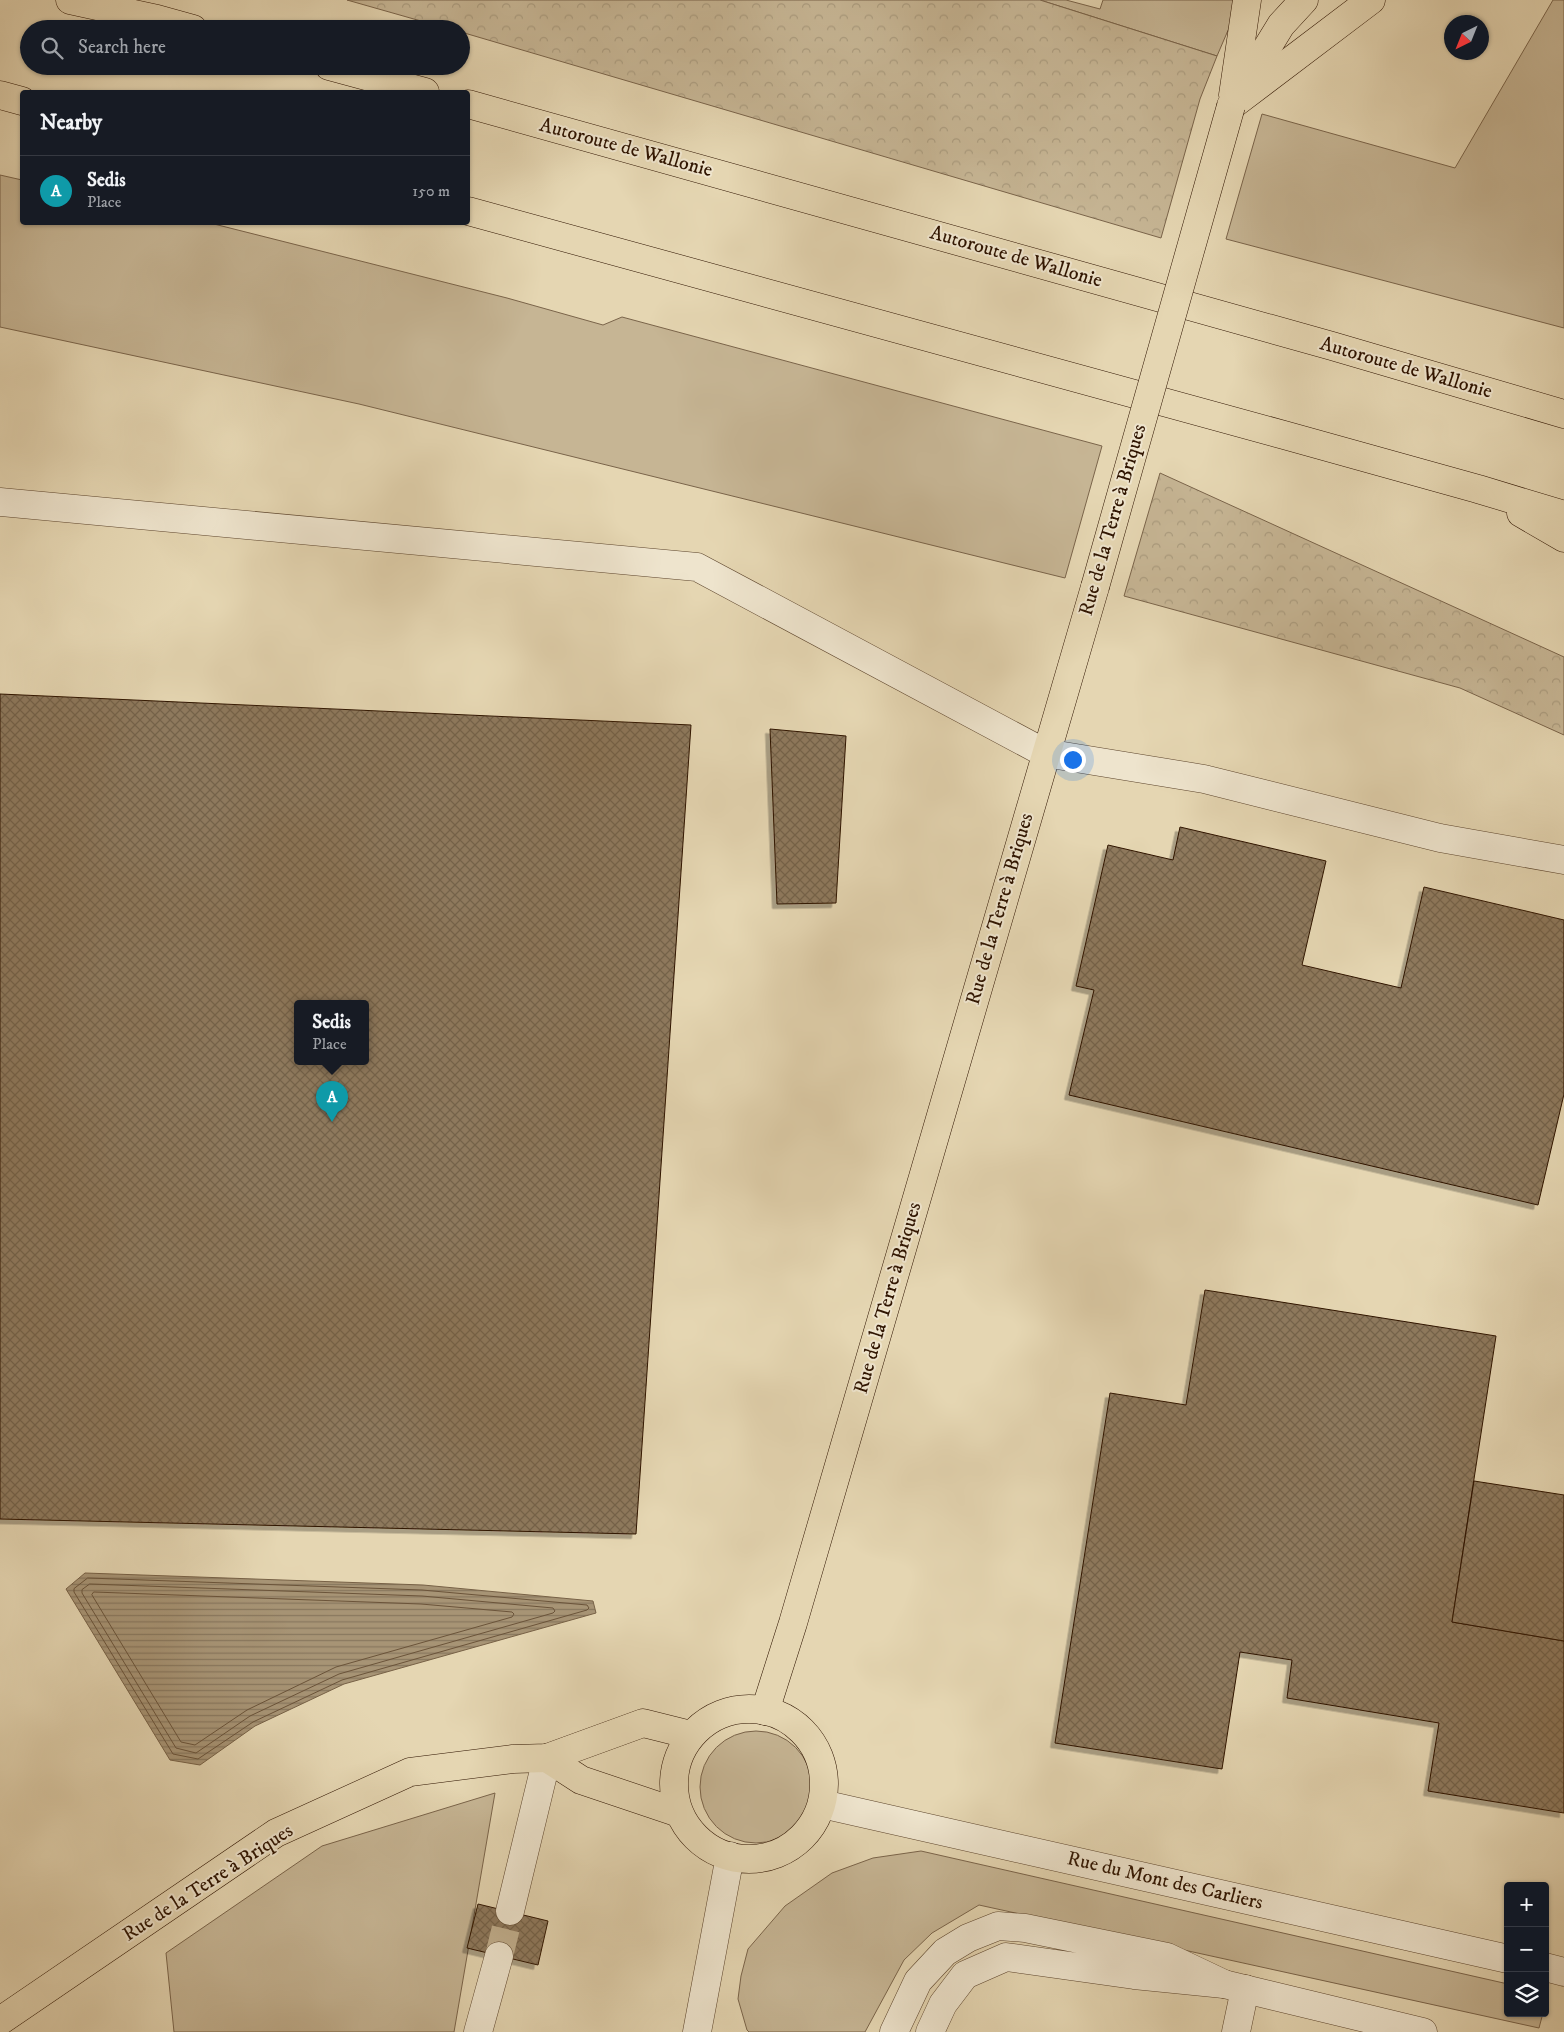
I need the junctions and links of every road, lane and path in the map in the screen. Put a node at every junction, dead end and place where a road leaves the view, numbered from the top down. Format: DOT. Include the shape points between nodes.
graph roads {
  1 [pos="70,0"];
  2 [pos="115,0"];
  3 [pos="1247,0"];
  4 [pos="1304,0"];
  5 [pos="1371,0"];
  6 [pos="157,19"];
  7 [pos="161,20"];
  8 [pos="362,75"];
  9 [pos="418,90"];
  10 [pos="0,95"];
  11 [pos="20,100"];
  12 [pos="470,105"];
  13 [pos="1231,106"];
  14 [pos="470,212"];
  15 [pos="1564,414"];
  16 [pos="1478,489"];
  17 [pos="0,502"];
  18 [pos="1564,515"];
  19 [pos="1564,538"];
  20 [pos="1045,753"];
  21 [pos="1564,860"];
  22 [pos="765,1711"];
  23 [pos="691,1735"];
  24 [pos="547,1758"];
  25 [pos="822,1804"];
  26 [pos="679,1813"];
  27 [pos="730,1856"];
  28 [pos="510,1910"];
  29 [pos="499,1956"];
  30 [pos="1504,1958"];
  31 [pos="1549,1968"];
  32 [pos="1564,1972"];
  33 [pos="1235,1987"];
  34 [pos="0,2021"];
  35 [pos="478,2032"];
  36 [pos="698,2032"];
  37 [pos="894,2032"];
  38 [pos="930,2032"];
  39 [pos="1236,2032"];
  40 [pos="1423,2032"];
  1 -- 6 [label="main road"];
  2 -- 6 [label="main road"];
  3 -- 13 [label="main road, Rue de la Terre à Briques"];
  4 -- 13 [label="main road, Rue de la Terre à Briques" via="1281,25"];
  5 -- 13 [label="main road"];
  6 -- 7 [label="main road"];
  8 -- 9 [label="main road"];
  10 -- 11 [label="main road"];
  12 -- 15 [label="main road, Autoroute de Wallonie"];
  13 -- 20 [label="main road, Rue de la Terre à Briques, bridge"];
  14 -- 16 [label="main road"];
  16 -- 18 [label="main road"];
  16 -- 19 [label="main road"];
  17 -- 20 [label="street" via="697,567"];
  20 -- 21 [label="street" via="1204,779 1440,838"];
  20 -- 22 [label="main road, Rue de la Terre à Briques"];
  22 -- 23 [label="main road" via="744,1708 711,1719"];
  22 -- 25 [label="main road" via="785,1717 805,1734 819,1758 824,1783"];
  23 -- 24 [label="main road, Rue de la Terre à Briques" via="643,1723"];
  23 -- 26 [label="main road" via="677,1760 673,1786"];
  24 -- 26 [label="main road" via="581,1780"];
  24 -- 28 [label="street"];
  24 -- 34 [label="main road, Rue de la Terre à Briques" via="410,1772 276,1834"];
  25 -- 27 [label="main road" via="816,1822 801,1838 780,1851 751,1860"];
  25 -- 30 [label="street, Rue du Mont des Carliers"];
  26 -- 27 [label="main road" via="690,1832 707,1846"];
  27 -- 36 [label="street"];
  29 -- 35 [label="street"];
  31 -- 32 [label="street"];
  33 -- 37 [label="street" via="1167,1957 1026,1928 998,1926 945,1952 918,1981"];
  33 -- 38 [label="street" via="1006,1957 966,1975 943,2004"];
  33 -- 39 [label="street"];
  33 -- 40 [label="street"];
}
